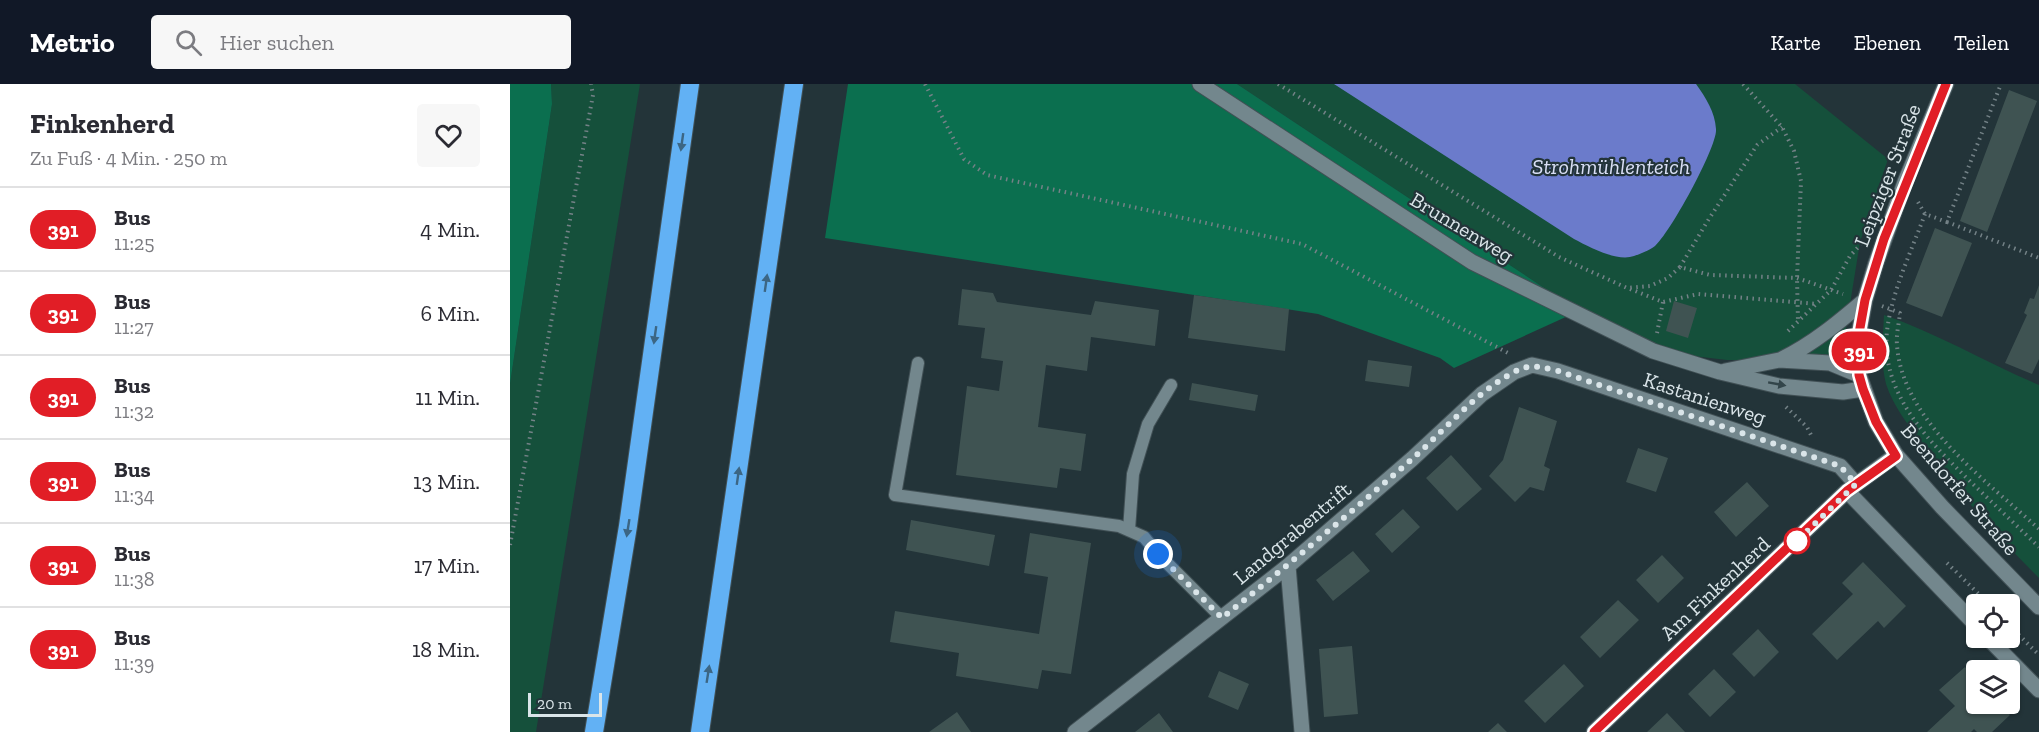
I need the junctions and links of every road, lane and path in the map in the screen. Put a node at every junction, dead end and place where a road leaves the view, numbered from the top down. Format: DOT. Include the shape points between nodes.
graph roads {
  1 [pos="591,84"];
  2 [pos="690,84"];
  3 [pos="794,84"];
  4 [pos="925,84"];
  5 [pos="1200,84"];
  6 [pos="1278,84"];
  7 [pos="1946,84"];
  8 [pos="2001,84"];
  9 [pos="1746,85"];
  10 [pos="1782,127"];
  11 [pos="1947,222"];
  12 [pos="1884,239"];
  13 [pos="2039,258"];
  14 [pos="1680,267"];
  15 [pos="1797,278"];
  16 [pos="1627,288"];
  17 [pos="1832,290"];
  18 [pos="1865,300"];
  19 [pos="1664,302"];
  20 [pos="1797,303"];
  21 [pos="1817,304"];
  22 [pos="1891,309"];
  23 [pos="1653,351"];
  24 [pos="1779,360"];
  25 [pos="918,363"];
  26 [pos="1532,365"];
  27 [pos="1720,372"];
  28 [pos="1861,382"];
  29 [pos="1171,385"];
  30 [pos="1784,405"];
  31 [pos="1812,456"];
  32 [pos="1896,456"];
  33 [pos="1852,488"];
  34 [pos="2039,529"];
  35 [pos="1129,530"];
  36 [pos="510,545"];
  37 [pos="2039,547"];
  38 [pos="1288,566"];
  39 [pos="2039,607"];
  40 [pos="1966,614"];
  41 [pos="1222,618"];
  42 [pos="2020,636"];
  43 [pos="1998,648"];
  44 [pos="2039,655"];
  45 [pos="2039,690"];
  46 [pos="594,732"];
  47 [pos="699,732"];
  48 [pos="1075,732"];
  49 [pos="1302,732"];
  50 [pos="1594,732"];
  1 -- 36 [label="path" via="593,95"];
  2 -- 46 [label="highway, one-way" via="628,526"];
  47 -- 3 [label="highway, one-way"];
  4 -- 26 [label="path" via="964,159 987,176 1302,244"];
  5 -- 23 [label="street, Brunnenweg" via="1472,262"];
  6 -- 16 [label="path" via="1559,257"];
  7 -- 12 [label="street, Leipziger Straße"];
  8 -- 11 [label="path"];
  9 -- 10 [label="path"];
  10 -- 14 [label="path" via="1757,145"];
  10 -- 15 [label="path" via="1794,151 1801,181"];
  11 -- 13 [label="path"];
  11 -- 22 [label="path" via="1925,214"];
  12 -- 17 [label="path" via="1863,242 1850,256"];
  12 -- 18 [label="street, Leipziger Straße"];
  14 -- 15 [label="path" via="1710,275"];
  14 -- 16 [label="path" via="1650,286"];
  15 -- 17 [label="path"];
  15 -- 20 [label="path"];
  16 -- 19 [label="path"];
  17 -- 21 [label="path"];
  18 -- 24 [label="street" via="1798,351"];
  18 -- 28 [label="street, Leipziger Straße" via="1858,339"];
  19 -- 20 [label="path" via="1698,294"];
  19 -- 23 [label="path"];
  20 -- 21 [label="path"];
  20 -- 21 [label="path" via="1798,323"];
  22 -- 34 [label="path" via="1900,313 1896,344 1901,368 1924,416 1959,456"];
  22 -- 37 [label="path" via="1886,348 1889,365 1910,415 1953,465"];
  23 -- 27 [label="street, Brunnenweg"];
  24 -- 27 [label="street, Brunnenweg"];
  24 -- 28 [label="street, Brunnenweg" via="1830,363"];
  25 -- 35 [label="lane" via="895,495 1119,525"];
  26 -- 31 [label="street, Kastanienweg"];
  26 -- 38 [label="street, Landgrabentrift" via="1482,394"];
  27 -- 28 [label="street, Brunnenweg, one-way" via="1779,386 1843,392"];
  28 -- 32 [label="street, Beendorfer Straße" via="1876,422"];
  29 -- 35 [label="lane" via="1148,424 1133,474"];
  30 -- 31 [label="path" via="1807,427 1812,438"];
  31 -- 33 [label="street, Kastanienweg" via="1840,466"];
  32 -- 33 [label="street, Am Finkenherd"];
  32 -- 39 [label="street, Beendorfer Straße"];
  33 -- 40 [label="street, Kastanienweg"];
  33 -- 50 [label="street, Am Finkenherd"];
  35 -- 41 [label="lane" via="1144,537"];
  38 -- 41 [label="street, Landgrabentrift"];
  38 -- 49 [label="street"];
  41 -- 48 [label="street, Landgrabentrift"];
  42 -- 44 [label="path"];
  43 -- 45 [label="street"];
}
